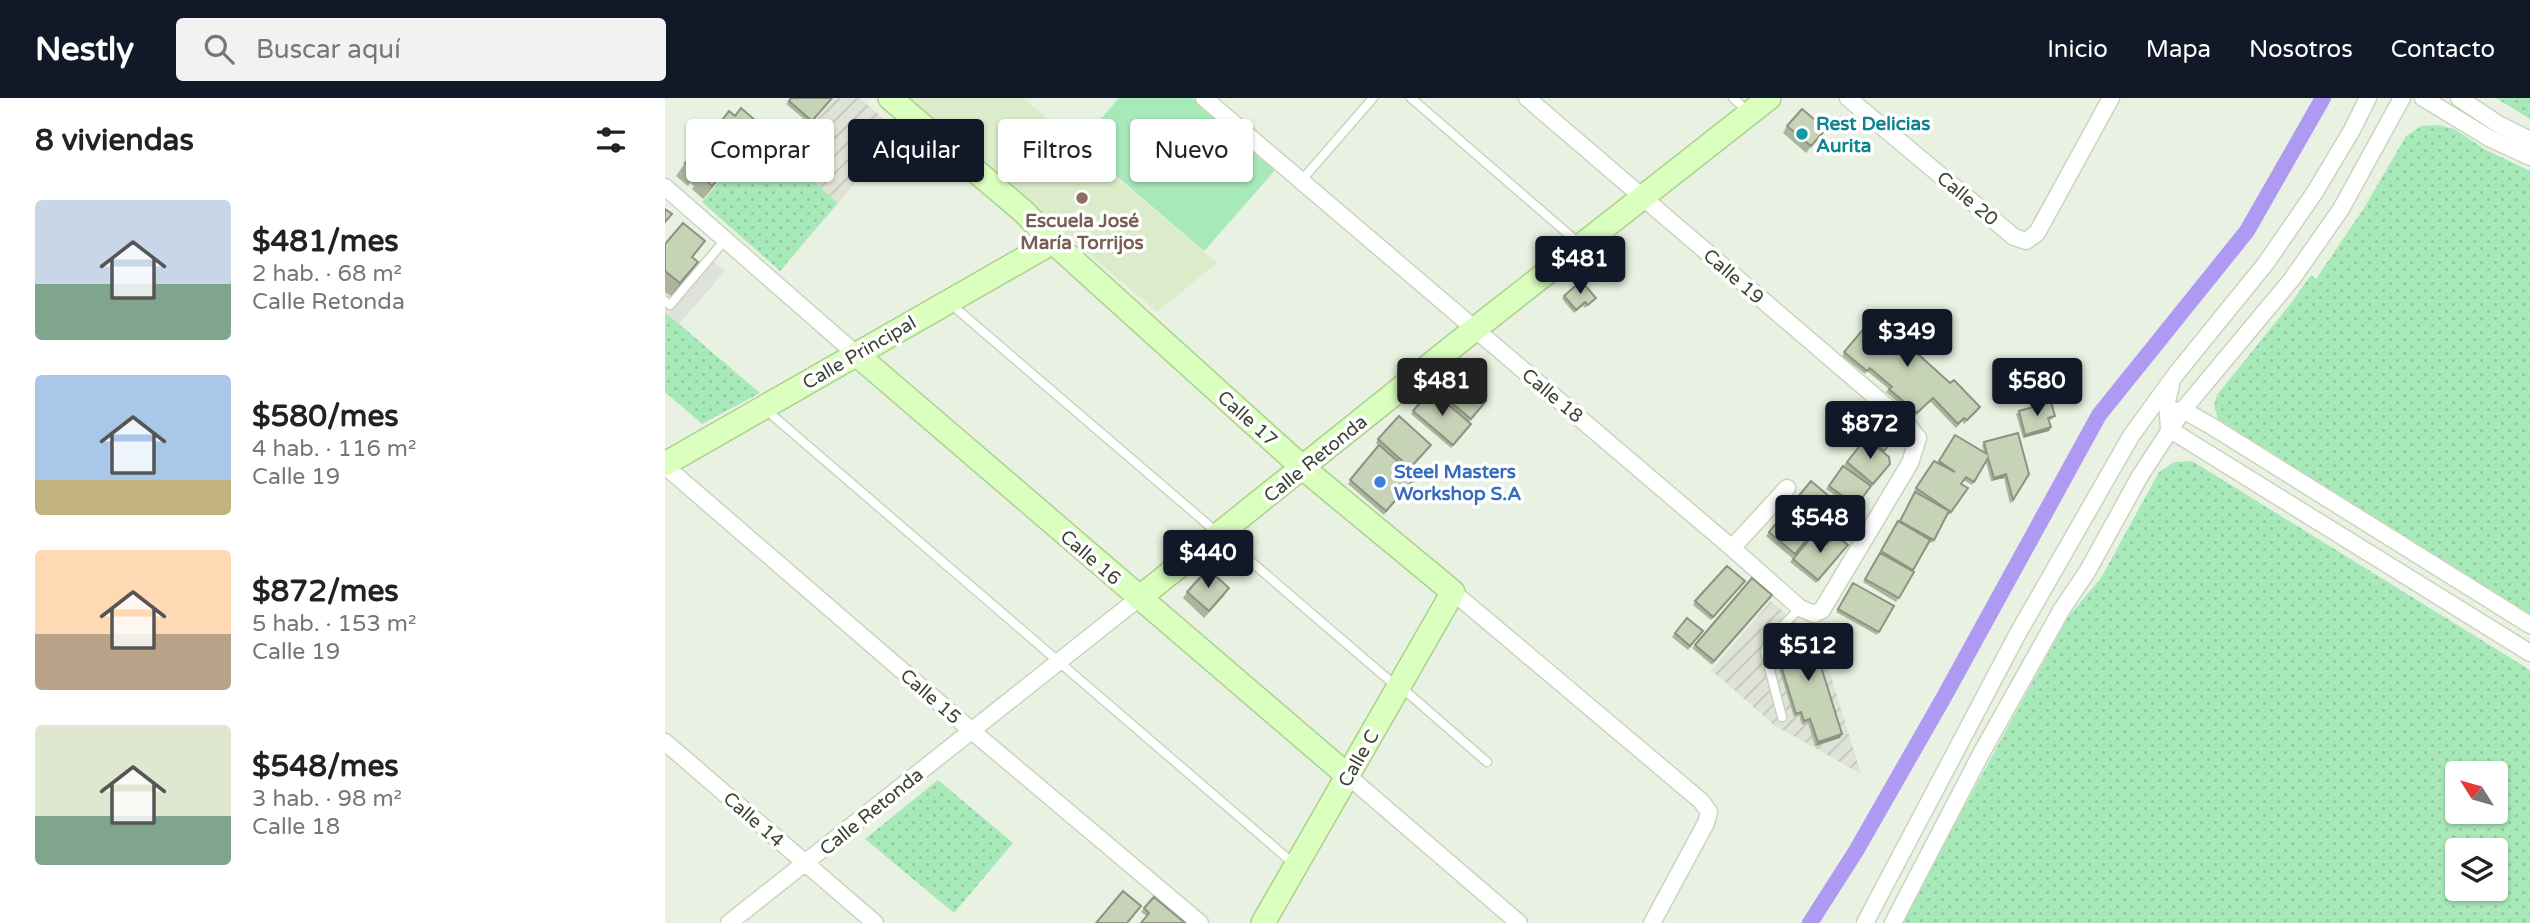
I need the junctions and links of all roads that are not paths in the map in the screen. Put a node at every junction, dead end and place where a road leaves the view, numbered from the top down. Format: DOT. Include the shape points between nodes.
graph roads {
  1 [pos="890,98"];
  2 [pos="1204,98"];
  3 [pos="1373,98"];
  4 [pos="1411,98"];
  5 [pos="1527,98"];
  6 [pos="1769,98"];
  7 [pos="1848,98"];
  8 [pos="2111,98"];
  9 [pos="2402,98"];
  10 [pos="2423,98"];
  11 [pos="2459,98"];
  12 [pos="2367,99"];
  13 [pos="1742,105"];
  14 [pos="2530,140"];
  15 [pos="2530,157"];
  16 [pos="1301,181"];
  17 [pos="665,187"];
  18 [pos="1642,197"];
  19 [pos="725,240"];
  20 [pos="1053,242"];
  21 [pos="1581,245"];
  22 [pos="665,302"];
  23 [pos="948,302"];
  24 [pos="1475,329"];
  25 [pos="856,354"];
  26 [pos="2176,374"];
  27 [pos="763,407"];
  28 [pos="2175,411"];
  29 [pos="2169,429"];
  30 [pos="2131,436"];
  31 [pos="665,465"];
  32 [pos="1303,468"];
  33 [pos="1787,488"];
  34 [pos="1220,534"];
  35 [pos="1732,548"];
  36 [pos="1453,592"];
  37 [pos="1139,598"];
  38 [pos="1802,609"];
  39 [pos="2530,625"];
  40 [pos="2530,653"];
  41 [pos="1059,662"];
  42 [pos="1399,687"];
  43 [pos="1781,717"];
  44 [pos="972,731"];
  45 [pos="665,742"];
  46 [pos="1487,762"];
  47 [pos="1348,776"];
  48 [pos="807,863"];
  49 [pos="1296,866"];
  50 [pos="1868,917"];
  51 [pos="1894,921"];
  52 [pos="729,923"];
  53 [pos="875,923"];
  54 [pos="1200,923"];
  55 [pos="1263,923"];
  56 [pos="1519,923"];
  57 [pos="1652,923"];
  1 -- 20 [label="street, Calle 17"];
  2 -- 16 [label="street, Calle 18"];
  3 -- 16 [label="lane"];
  4 -- 21 [label="lane"];
  5 -- 18 [label="street, Calle 19"];
  6 -- 13 [label="street, Calle Retonda"];
  7 -- 8 [label="street, Calle 20" via="2014,237 2026,241 2037,233"];
  9 -- 28 [label="street" via="2334,219 2292,279"];
  10 -- 15 [label="street"];
  11 -- 14 [label="street"];
  12 -- 26 [label="street" via="2315,192 2266,264"];
  13 -- 18 [label="street, Calle Retonda"];
  16 -- 24 [label="street, Calle 18"];
  17 -- 19 [label="street, Calle 16"];
  18 -- 21 [label="street, Calle Retonda"];
  18 -- 38 [label="street, Calle 19" via="1918,438 1910,463 1822,610 1814,614"];
  19 -- 22 [label="lane" via="670,305"];
  19 -- 25 [label="street, Calle 16"];
  20 -- 23 [label="street, Calle Principal"];
  20 -- 32 [label="street, Calle 17"];
  21 -- 24 [label="street, Calle Retonda"];
  23 -- 25 [label="street, Calle Principal"];
  23 -- 34 [label="lane"];
  24 -- 32 [label="street, Calle Retonda"];
  24 -- 35 [label="street, Calle 18"];
  25 -- 27 [label="street, Calle Principal"];
  25 -- 37 [label="street, Calle 16"];
  26 -- 28 [label="street" via="2169,392"];
  26 -- 30 [label="street"];
  27 -- 31 [label="street, Calle Principal"];
  27 -- 41 [label="lane"];
  28 -- 29 [label="street"];
  28 -- 30 [label="street" via="2147,420"];
  28 -- 39 [label="street"];
  29 -- 40 [label="street"];
  29 -- 51 [label="street" via="1982,752"];
  30 -- 50 [label="street" via="2017,635"];
  31 -- 44 [label="street, Calle 15"];
  32 -- 34 [label="street, Calle Retonda"];
  32 -- 36 [label="street, Calle 17"];
  33 -- 35 [label="street"];
  34 -- 37 [label="street, Calle Retonda"];
  34 -- 42 [label="lane"];
  35 -- 38 [label="street, Calle 18"];
  36 -- 42 [label="street, Calle C"];
  36 -- 57 [label="street, Calle 17" via="1709,812"];
  37 -- 41 [label="street, Calle Retonda"];
  37 -- 47 [label="street, Calle 16"];
  38 -- 43 [label="lane" via="1769,640 1765,652"];
  41 -- 44 [label="street, Calle Retonda"];
  41 -- 49 [label="lane"];
  42 -- 46 [label="lane"];
  42 -- 47 [label="street, Calle C"];
  44 -- 48 [label="street, Calle Retonda"];
  44 -- 54 [label="street, Calle 15"];
  45 -- 48 [label="street, Calle 14"];
  47 -- 49 [label="street, Calle C"];
  47 -- 56 [label="street, Calle 16"];
  48 -- 52 [label="street, Calle Retonda"];
  48 -- 53 [label="street, Calle 14"];
  49 -- 55 [label="street, Calle C"];
}
